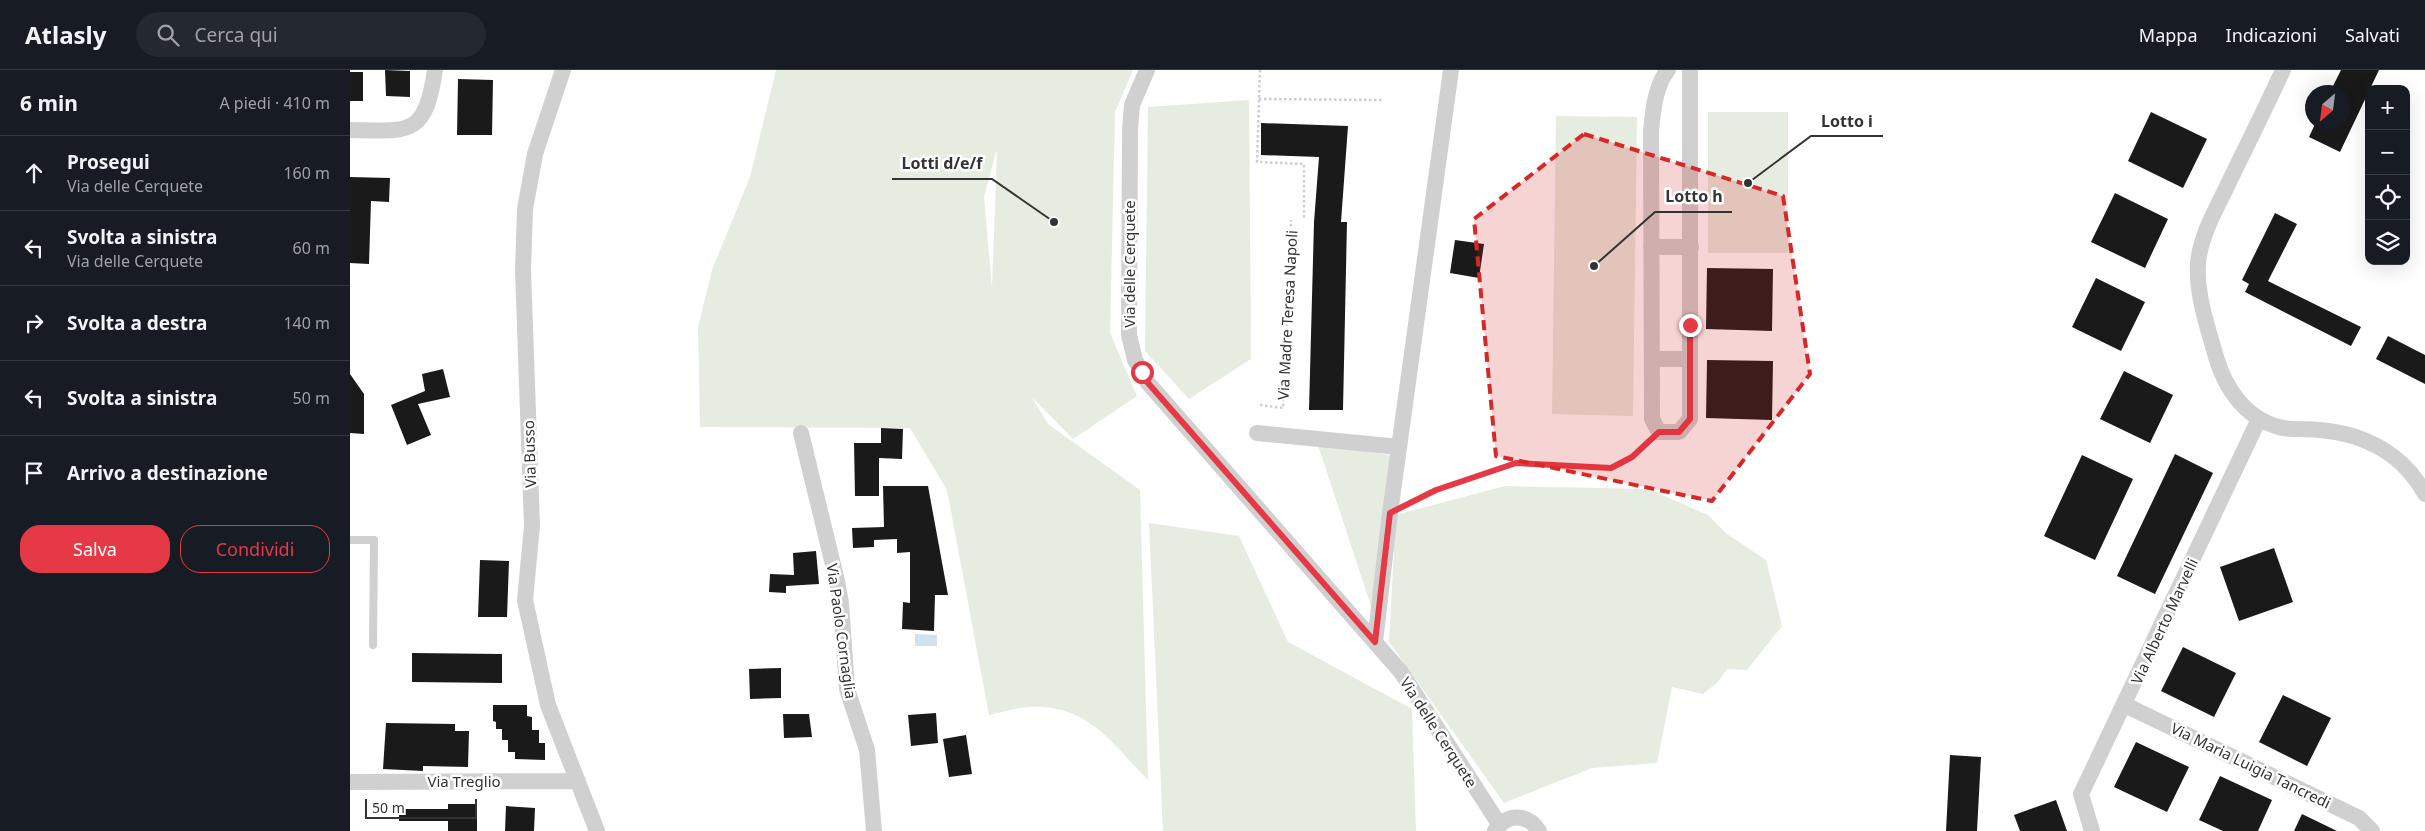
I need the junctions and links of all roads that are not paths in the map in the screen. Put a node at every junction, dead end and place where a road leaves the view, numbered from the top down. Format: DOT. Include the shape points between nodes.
graph roads {
  1 [pos="434,70"];
  2 [pos="563,70"];
  3 [pos="1147,70"];
  4 [pos="1451,70"];
  5 [pos="1668,70"];
  6 [pos="1690,70"];
  7 [pos="2283,70"];
  8 [pos="350,130"];
  9 [pos="1690,247"];
  10 [pos="1651,248"];
  11 [pos="1652,359"];
  12 [pos="1690,359"];
  13 [pos="2259,419"];
  14 [pos="801,433"];
  15 [pos="1257,433"];
  16 [pos="1399,447"];
  17 [pos="2425,494"];
  18 [pos="350,540"];
  19 [pos="1375,642"];
  20 [pos="373,645"];
  21 [pos="2125,705"];
  22 [pos="578,780"];
  23 [pos="350,782"];
  24 [pos="1497,828"];
  25 [pos="2096,829"];
  26 [pos="597,831"];
  27 [pos="874,831"];
  28 [pos="1539,831"];
  29 [pos="2372,831"];
  1 -- 8 [label="street" via="428,104 417,122 401,130"];
  2 -- 22 [label="street, Via Busso" via="535,154 524,209 523,270 532,526 525,600 548,705"];
  3 -- 19 [label="street, Via delle Cerquete" via="1132,105 1130,130 1129,335 1135,360 1148,383"];
  4 -- 16 [label="street"];
  5 -- 10 [label="street" via="1654,103 1651,131"];
  6 -- 9 [label="street"];
  7 -- 13 [label="street" via="2216,210 2198,263 2203,306 2221,372 2231,392"];
  9 -- 10 [label="street"];
  9 -- 12 [label="street"];
  10 -- 11 [label="street"];
  11 -- 12 [label="street"];
  11 -- 12 [label="street" via="1652,419 1659,432 1679,432 1690,419"];
  13 -- 17 [label="street" via="2279,427 2320,430 2363,439 2396,458"];
  13 -- 21 [label="street, Via Alberto Marvelli"];
  14 -- 27 [label="street, Via Paolo Cornaglia" via="837,581 847,689 867,750"];
  15 -- 16 [label="street"];
  16 -- 19 [label="street"];
  18 -- 20 [label="lane" via="374,540"];
  19 -- 24 [label="street, Via delle Cerquete" via="1401,672"];
  21 -- 25 [label="street, Via Alberto Marvelli" via="2082,794"];
  21 -- 29 [label="street, Via Maria Luigia Tancredi" via="2359,818"];
  22 -- 23 [label="street, Via Treglio"];
  22 -- 26 [label="street, Via Busso"];
  24 -- 28 [label="street" via="1507,819 1517,817 1527,819"];
}
